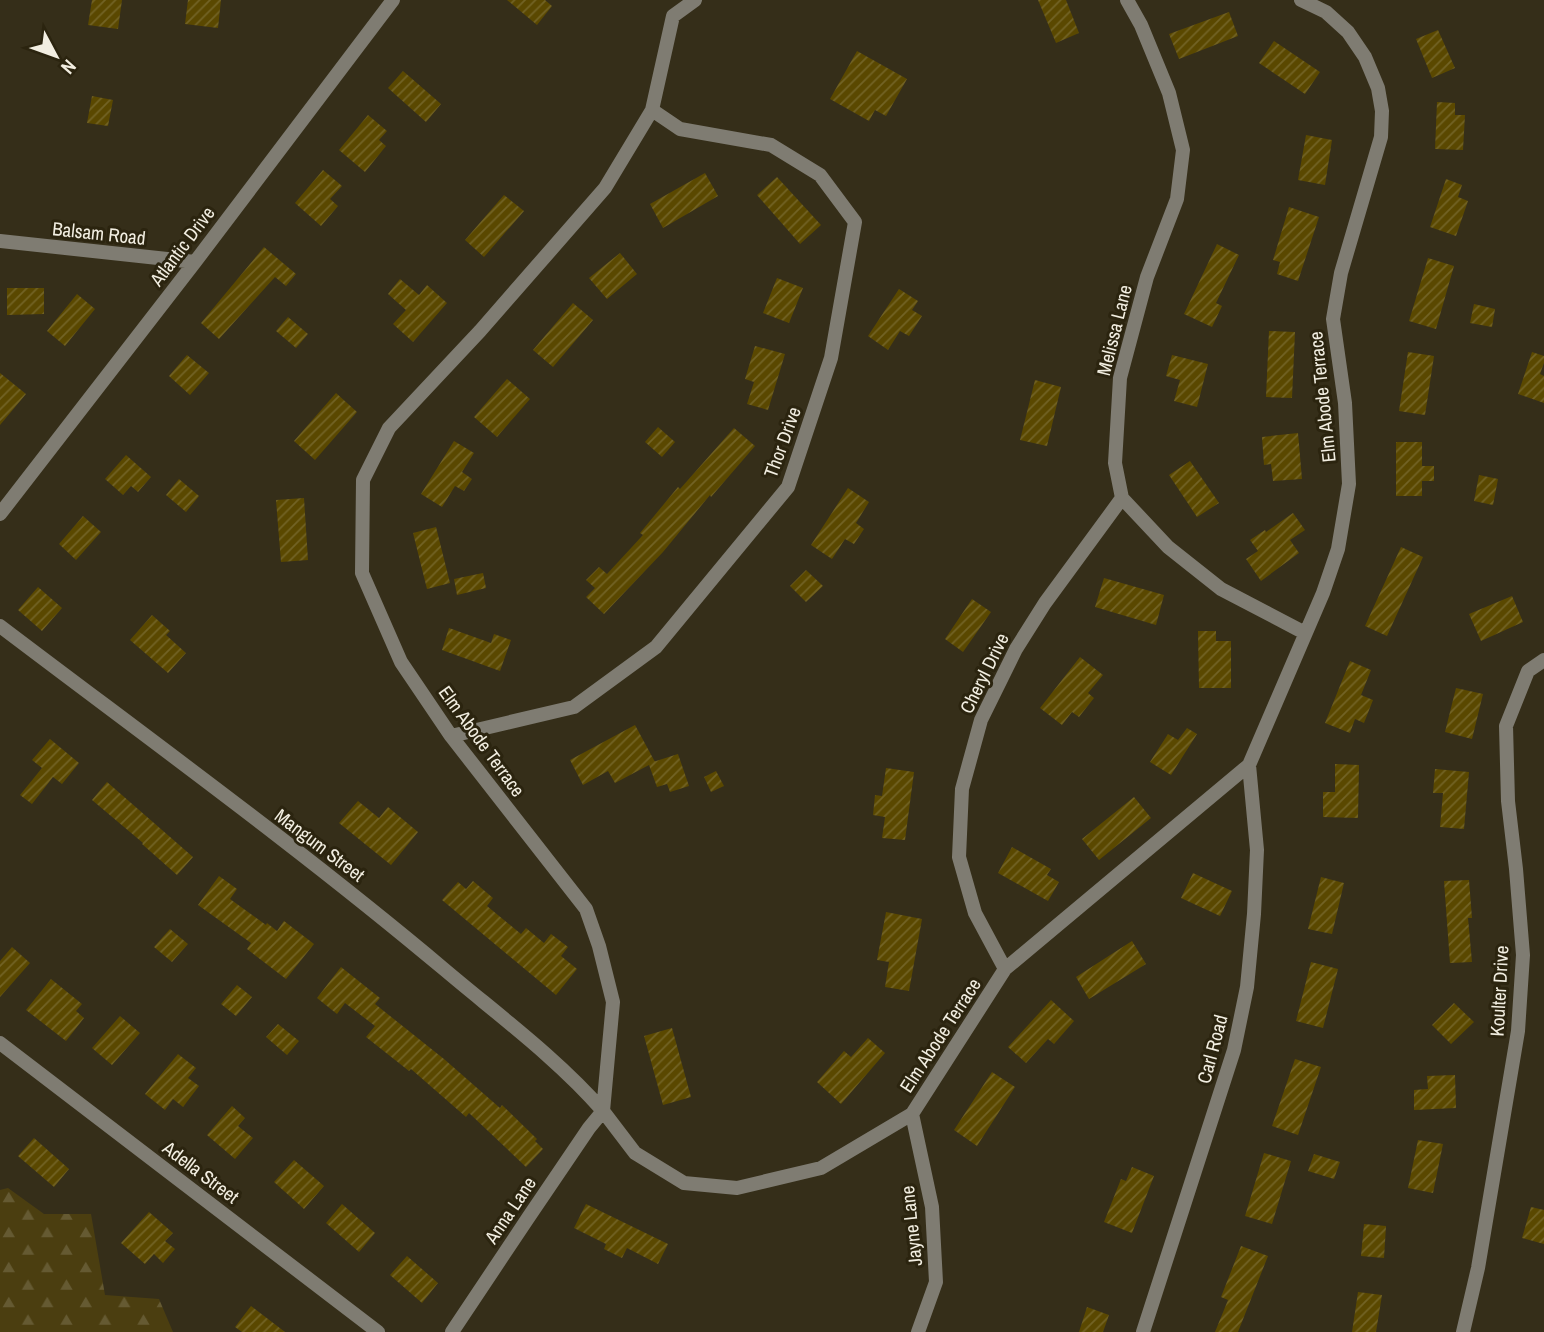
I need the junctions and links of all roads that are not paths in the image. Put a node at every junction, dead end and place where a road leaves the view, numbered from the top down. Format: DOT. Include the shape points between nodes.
graph roads {
  1 [pos="393,0"];
  2 [pos="695,0"];
  3 [pos="1127,0"];
  4 [pos="1301,0"];
  5 [pos="652,110"];
  6 [pos="0,241"];
  7 [pos="195,262"];
  8 [pos="1122,498"];
  9 [pos="0,514"];
  10 [pos="0,626"];
  11 [pos="1305,633"];
  12 [pos="1544,660"];
  13 [pos="451,736"];
  14 [pos="1249,765"];
  15 [pos="1005,969"];
  16 [pos="0,1043"];
  17 [pos="603,1111"];
  18 [pos="912,1114"];
  19 [pos="378,1332"];
  20 [pos="452,1332"];
  21 [pos="918,1332"];
  22 [pos="1143,1332"];
  23 [pos="1463,1332"];
  1 -- 7 [label="street, Atlantic Drive"];
  2 -- 5 [label="street, Elm Abode Terrace" via="673,16"];
  3 -- 8 [label="street, Melissa Lane" via="1168,93 1183,150 1177,200 1146,277 1120,378 1115,463"];
  4 -- 11 [label="street, Elm Abode Terrace" via="1326,12 1348,32 1365,57 1382,111 1381,137 1341,273 1333,319 1345,403 1349,484 1338,549"];
  5 -- 13 [label="street, Elm Abode Terrace" via="605,188 390,428 363,480 362,573 401,662"];
  5 -- 13 [label="street, Thor Drive" via="680,129 771,145 820,175 855,222 831,358 788,487 656,647 575,708"];
  6 -- 7 [label="street, Balsam Road"];
  7 -- 9 [label="street, Atlantic Drive"];
  8 -- 11 [label="street" via="1168,547 1221,589"];
  8 -- 15 [label="street, Cheryl Drive" via="1016,649 981,720 962,789 959,857 975,913"];
  10 -- 17 [label="street, Mangum Street" via="376,912 584,1089"];
  11 -- 14 [label="street, Elm Abode Terrace"];
  12 -- 23 [label="street, Koulter Drive" via="1528,671 1506,726 1508,801 1523,955 1518,1031"];
  13 -- 17 [label="street, Elm Abode Terrace" via="586,909 613,1002"];
  14 -- 15 [label="street, Elm Abode Terrace"];
  14 -- 22 [label="street, Carl Road" via="1257,850 1247,987 1234,1050"];
  15 -- 18 [label="street, Elm Abode Terrace"];
  16 -- 19 [label="street, Adella Street"];
  17 -- 18 [label="street, Elm Abode Terrace" via="635,1153 684,1183 737,1188 821,1167"];
  17 -- 20 [label="street, Anna Lane"];
  18 -- 21 [label="street, Jayne Lane" via="932,1207 936,1282"];
}
